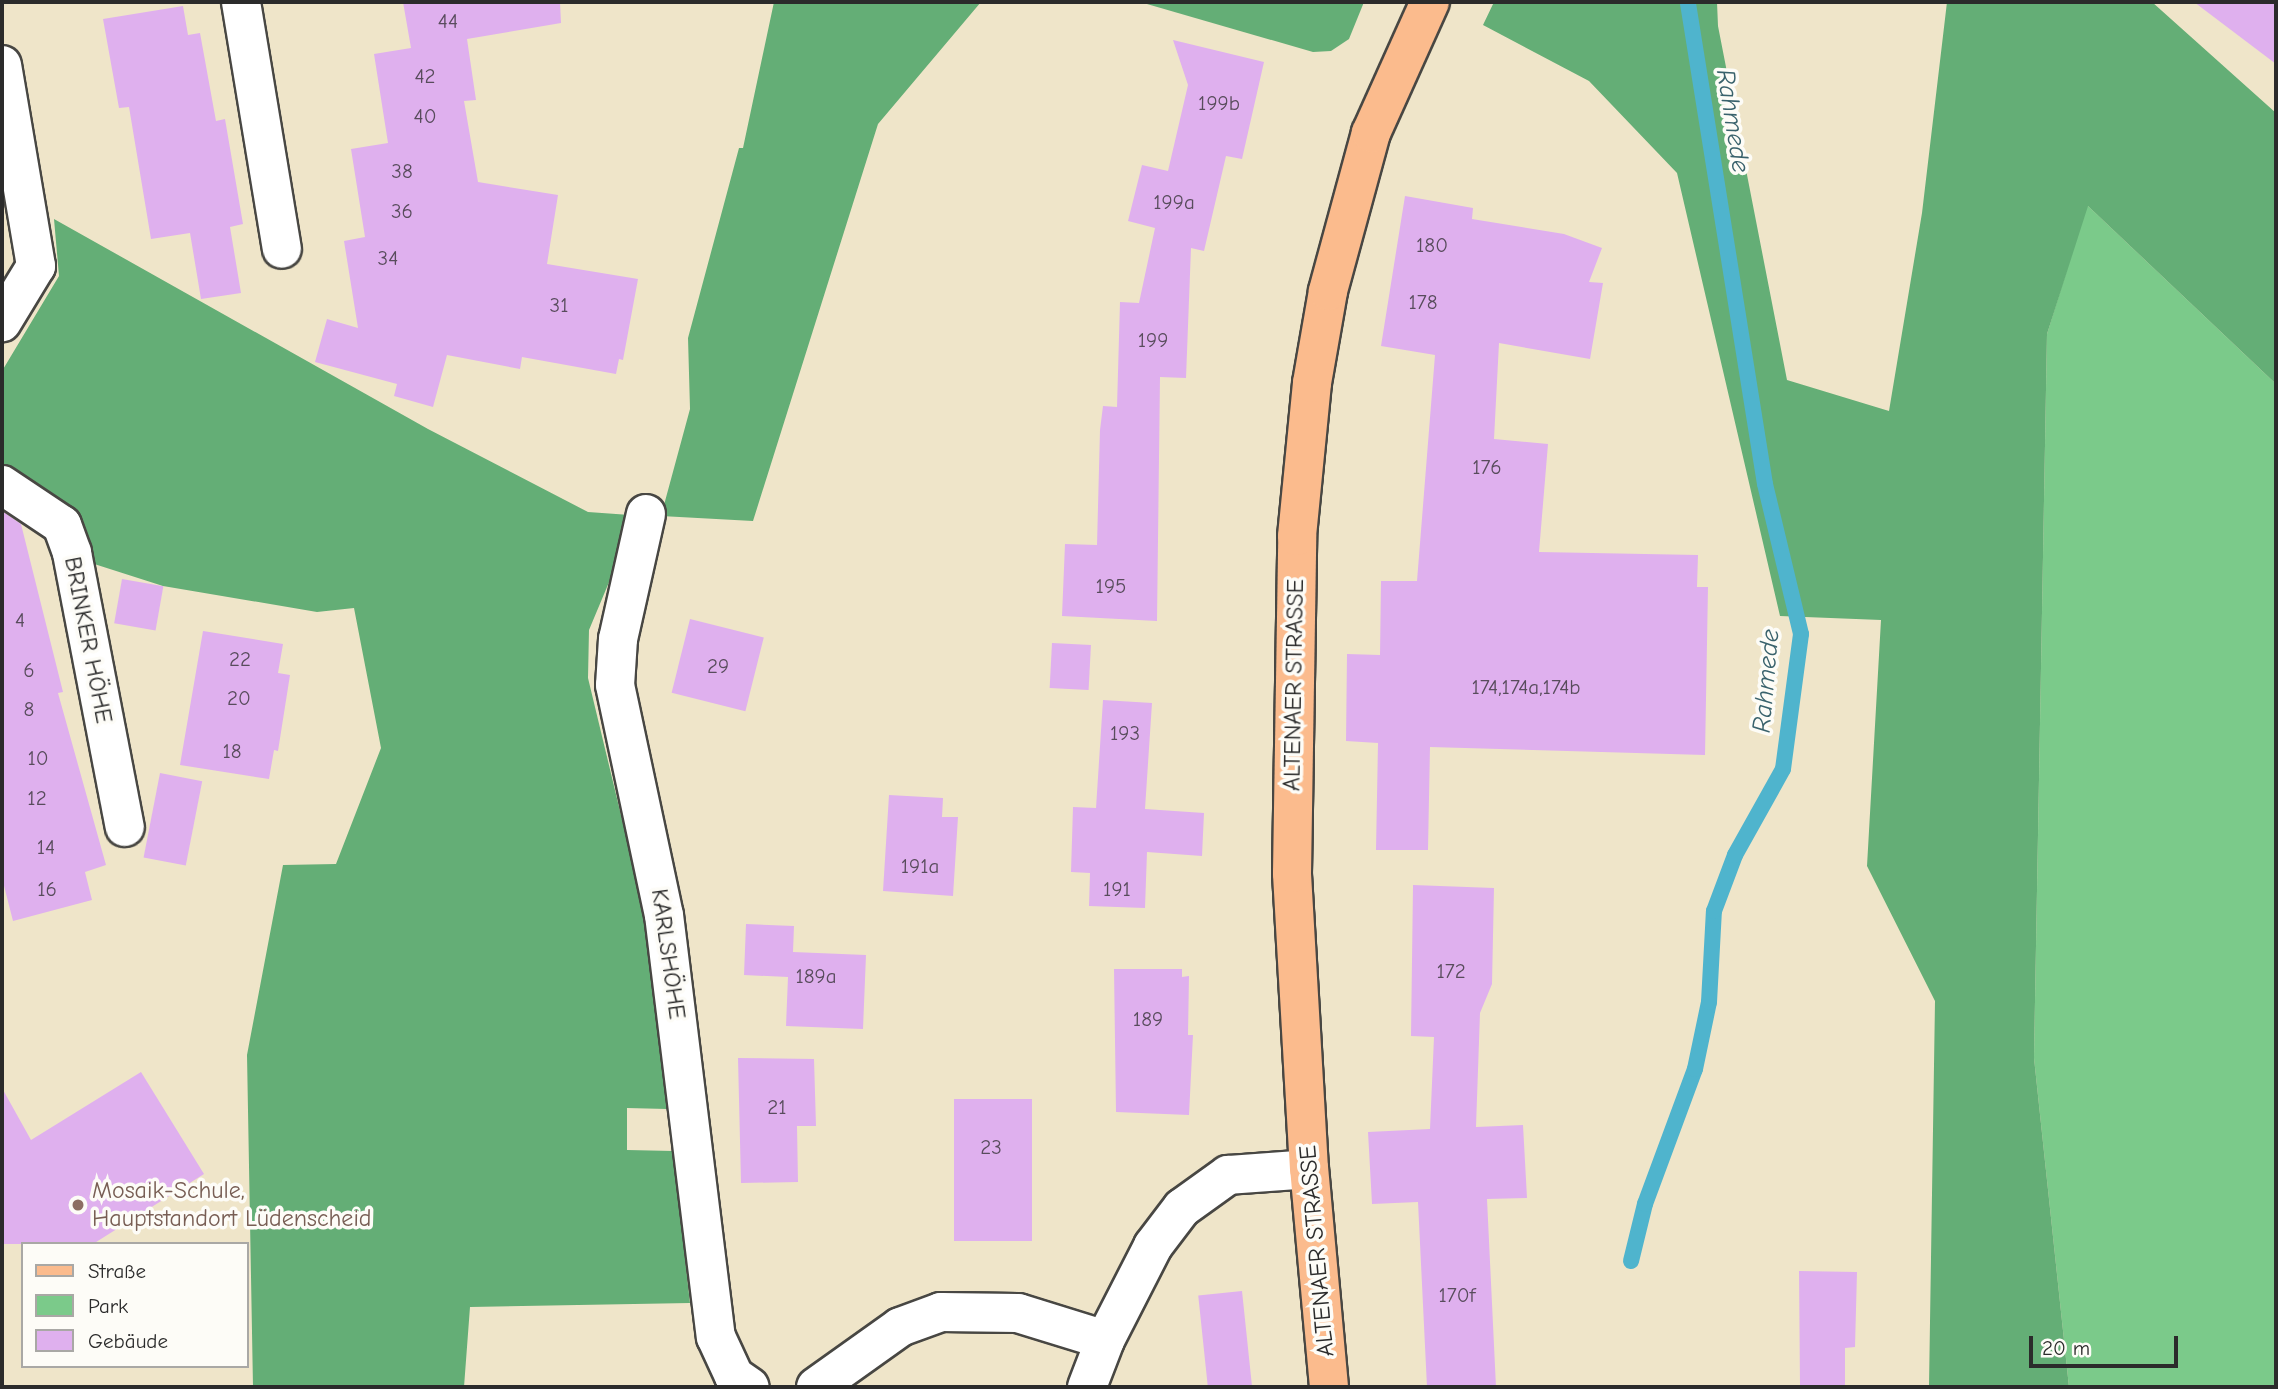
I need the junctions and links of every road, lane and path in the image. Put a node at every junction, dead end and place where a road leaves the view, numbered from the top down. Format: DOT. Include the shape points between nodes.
graph roads {
  1 [pos="241,2"];
  2 [pos="1430,2"];
  3 [pos="2,65"];
  4 [pos="282,249"];
  5 [pos="2,321"];
  6 [pos="2,485"];
  7 [pos="646,514"];
  8 [pos="125,827"];
  9 [pos="1309,1169"];
  10 [pos="1105,1340"];
  11 [pos="750,1387"];
  12 [pos="816,1387"];
  13 [pos="1087,1387"];
  14 [pos="1329,1387"];
  1 -- 4 [label="street"];
  2 -- 9 [label="main road, ALTENAER STRASSE" via="1371,133 1328,291 1312,383 1297,536 1292,724 1292,873"];
  3 -- 5 [label="street" via="36,266"];
  6 -- 8 [label="street, BRINKER HÖHE" via="62,525 72,553"];
  7 -- 11 [label="street, KARLSHÖHE" via="618,639 615,685 664,915 716,1337 734,1376"];
  9 -- 10 [label="street" via="1228,1175 1203,1189 1153,1246"];
  9 -- 14 [label="main road, ALTENAER STRASSE"];
  10 -- 12 [label="street" via="1018,1313 941,1312 900,1326"];
  10 -- 13 [label="street"];
}
